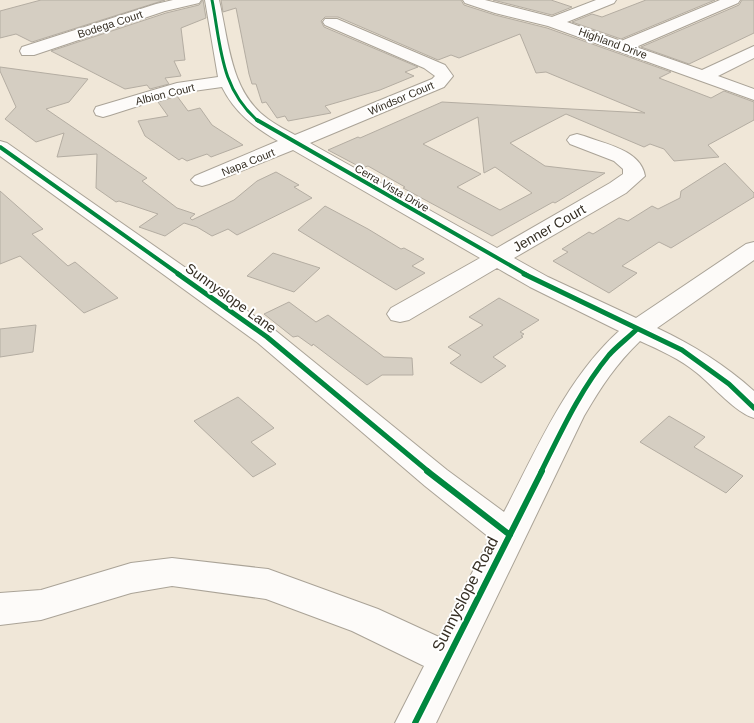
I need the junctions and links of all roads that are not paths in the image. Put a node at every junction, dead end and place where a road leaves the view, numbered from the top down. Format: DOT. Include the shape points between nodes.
graph roads {
  1 [pos="194,0"];
  2 [pos="212,0"];
  3 [pos="470,0"];
  4 [pos="609,0"];
  5 [pos="733,0"];
  6 [pos="331,22"];
  7 [pos="553,22"];
  8 [pos="621,46"];
  9 [pos="28,51"];
  10 [pos="754,51"];
  11 [pos="704,76"];
  12 [pos="228,81"];
  13 [pos="754,95"];
  14 [pos="103,111"];
  15 [pos="577,140"];
  16 [pos="294,144"];
  17 [pos="2,150"];
  18 [pos="202,180"];
  19 [pos="754,249"];
  20 [pos="496,259"];
  21 [pos="400,314"];
  22 [pos="637,329"];
  23 [pos="754,408"];
  24 [pos="510,535"];
  25 [pos="0,609"];
  26 [pos="446,658"];
  27 [pos="415,723"];
  1 -- 9 [label="street, Bodega Court" via="161,7"];
  2 -- 12 [label="street, Cerra Vista Drive"];
  3 -- 7 [label="street, Highland Drive"];
  4 -- 7 [label="street"];
  5 -- 8 [label="street"];
  6 -- 16 [label="street, Windsor Court" via="439,68 444,76 438,83"];
  7 -- 8 [label="street, Highland Drive"];
  8 -- 11 [label="street, Highland Drive"];
  10 -- 11 [label="street"];
  11 -- 13 [label="street, Highland Drive"];
  12 -- 14 [label="street, Albion Court" via="170,90"];
  12 -- 16 [label="street, Cerra Vista Drive" via="246,110"];
  15 -- 20 [label="street, Jenner Court" via="621,157 634,167 634,176"];
  16 -- 18 [label="street, Napa Court"];
  16 -- 20 [label="street, Cerra Vista Drive"];
  17 -- 24 [label="street, Sunnyslope Lane" via="267,337 436,478"];
  19 -- 22 [label="street, Sunnyslope Road"];
  20 -- 21 [label="street, Jenner Court"];
  20 -- 22 [label="street, Cerra Vista Drive"];
  22 -- 23 [label="street, Cerra Vista Drive" via="705,365"];
  22 -- 24 [label="street, Sunnyslope Road" via="610,354 592,378 569,416"];
  24 -- 26 [label="street, Sunnyslope Road"];
  25 -- 26 [label="street" via="41,605 131,578 172,572 268,584 365,620"];
  26 -- 27 [label="street, Sunnyslope Road"];
}
